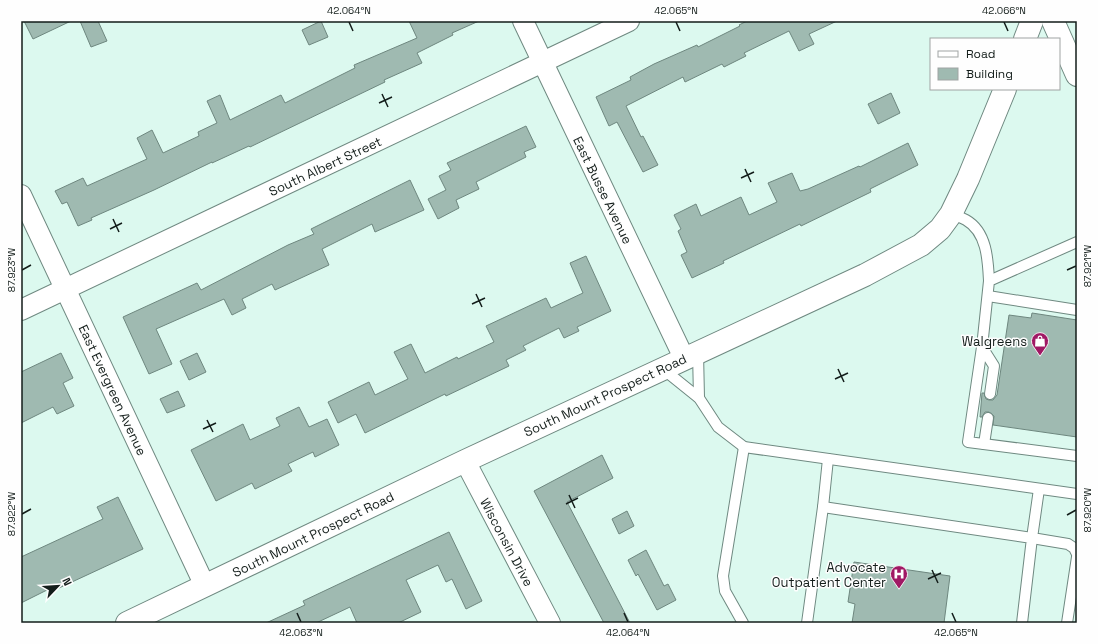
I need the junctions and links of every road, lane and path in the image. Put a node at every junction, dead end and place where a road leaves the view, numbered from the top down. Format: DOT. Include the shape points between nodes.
graph roads {
  1 [pos="523,21"];
  2 [pos="629,21"];
  3 [pos="1032,21"];
  4 [pos="1053,21"];
  5 [pos="1025,38"];
  6 [pos="542,62"];
  7 [pos="1060,70"];
  8 [pos="1077,75"];
  9 [pos="1005,90"];
  10 [pos="21,194"];
  11 [pos="951,214"];
  12 [pos="1077,242"];
  13 [pos="989,281"];
  14 [pos="66,289"];
  15 [pos="988,296"];
  16 [pos="21,310"];
  17 [pos="1077,310"];
  18 [pos="982,347"];
  19 [pos="691,355"];
  20 [pos="663,368"];
  21 [pos="990,394"];
  22 [pos="699,398"];
  23 [pos="988,418"];
  24 [pos="984,444"];
  25 [pos="744,447"];
  26 [pos="1077,456"];
  27 [pos="828,459"];
  28 [pos="465,461"];
  29 [pos="1039,489"];
  30 [pos="1077,494"];
  31 [pos="823,507"];
  32 [pos="1032,538"];
  33 [pos="1077,555"];
  34 [pos="205,586"];
  35 [pos="127,623"];
  36 [pos="550,623"];
  37 [pos="743,623"];
  38 [pos="807,623"];
  39 [pos="1022,623"];
  40 [pos="1067,623"];
  1 -- 6 [label="street, East Busse Avenue"];
  2 -- 6 [label="street, South Albert Street"];
  3 -- 5 [label="main road"];
  4 -- 8 [label="main road"];
  6 -- 14 [label="street, South Albert Street"];
  6 -- 19 [label="street, East Busse Avenue"];
  7 -- 8 [label="main road"];
  9 -- 11 [label="main road, South Mount Prospect Road"];
  10 -- 14 [label="street, East Evergreen Avenue"];
  11 -- 13 [label="lane" via="967,220 981,237 988,262"];
  11 -- 19 [label="main road, South Mount Prospect Road" via="940,229 921,245 865,275"];
  12 -- 13 [label="lane"];
  13 -- 15 [label="lane"];
  14 -- 16 [label="street, South Albert Street"];
  14 -- 34 [label="street, East Evergreen Avenue"];
  15 -- 17 [label="lane"];
  15 -- 18 [label="lane"];
  18 -- 21 [label="lane" via="994,366"];
  18 -- 24 [label="lane" via="968,442"];
  19 -- 20 [label="main road, South Mount Prospect Road"];
  19 -- 22 [label="lane"];
  20 -- 22 [label="lane"];
  20 -- 28 [label="main road, South Mount Prospect Road"];
  22 -- 25 [label="lane" via="718,427"];
  23 -- 24 [label="lane"];
  24 -- 26 [label="lane"];
  25 -- 27 [label="lane"];
  25 -- 37 [label="lane" via="723,576 725,592"];
  27 -- 29 [label="lane"];
  27 -- 31 [label="lane"];
  28 -- 34 [label="main road, South Mount Prospect Road"];
  28 -- 36 [label="street, Wisconsin Drive"];
  29 -- 30 [label="lane"];
  29 -- 32 [label="lane"];
  31 -- 32 [label="lane"];
  31 -- 38 [label="lane"];
  32 -- 33 [label="lane" via="1068,544 1074,548"];
  32 -- 39 [label="lane"];
  33 -- 40 [label="lane"];
  34 -- 35 [label="main road, South Mount Prospect Road"];
}
